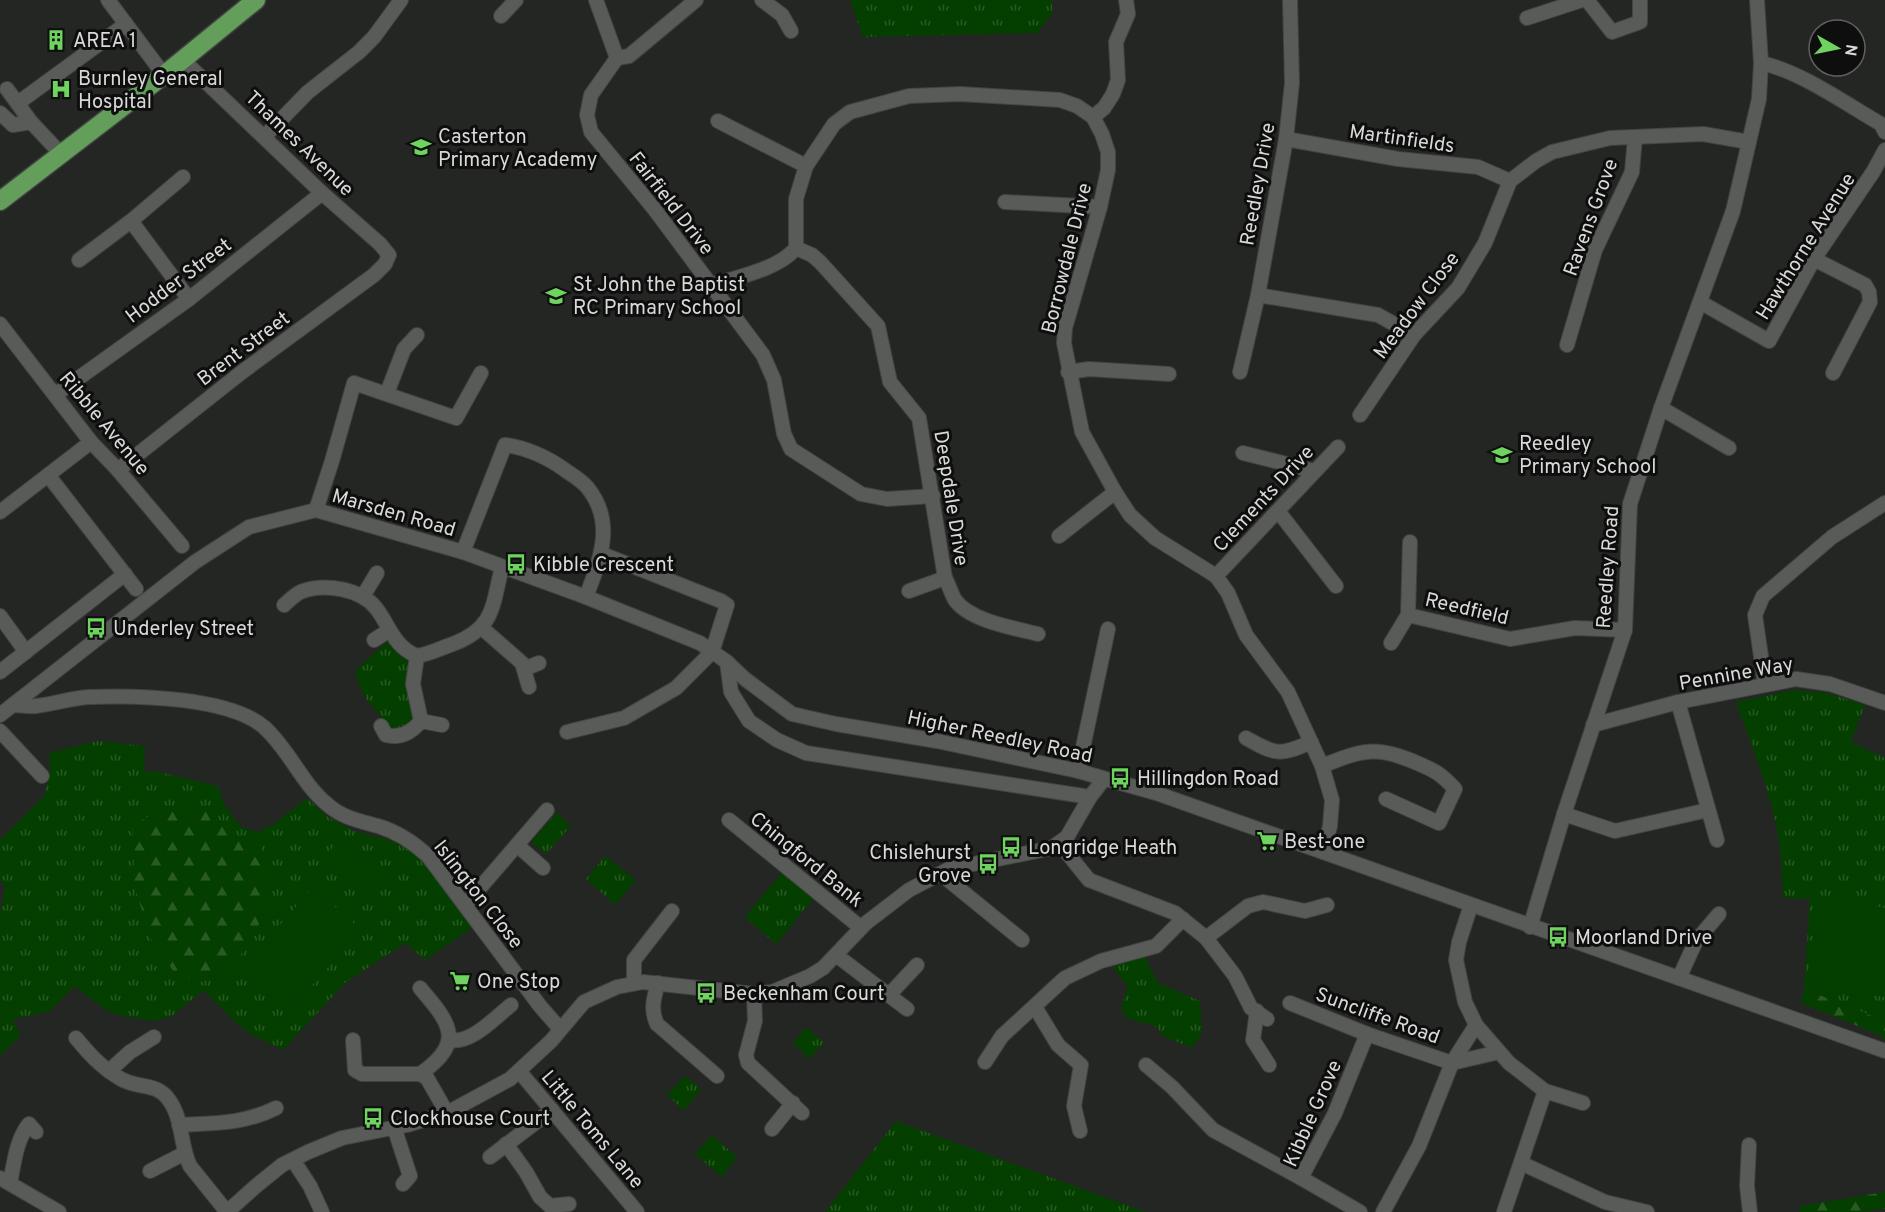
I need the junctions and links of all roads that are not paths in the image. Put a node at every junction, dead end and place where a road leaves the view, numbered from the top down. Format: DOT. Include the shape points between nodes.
graph roads {
  1 [pos="108,0"];
  2 [pos="256,0"];
  3 [pos="401,0"];
  4 [pos="516,0"];
  5 [pos="596,0"];
  6 [pos="696,0"];
  7 [pos="762,0"];
  8 [pos="1126,0"];
  9 [pos="1290,0"];
  10 [pos="1581,0"];
  11 [pos="1587,0"];
  12 [pos="1640,0"];
  13 [pos="1757,0"];
  14 [pos="501,16"];
  15 [pos="1527,18"];
  16 [pos="126,24"];
  17 [pos="791,31"];
  18 [pos="617,58"];
  19 [pos="183,60"];
  20 [pos="1761,63"];
  21 [pos="164,75"];
  22 [pos="7,89"];
  23 [pos="18,103"];
  24 [pos="0,114"];
  25 [pos="1093,117"];
  26 [pos="718,121"];
  27 [pos="31,122"];
  28 [pos="1885,132"];
  29 [pos="265,136"];
  30 [pos="1635,137"];
  31 [pos="1286,140"];
  32 [pos="1749,142"];
  33 [pos="1885,150"];
  34 [pos="61,154"];
  35 [pos="806,166"];
  36 [pos="1879,176"];
  37 [pos="183,177"];
  38 [pos="1510,181"];
  39 [pos="322,193"];
  40 [pos="0,201"];
  41 [pos="1005,202"];
  42 [pos="1100,207"];
  43 [pos="131,221"];
  44 [pos="796,248"];
  45 [pos="389,255"];
  46 [pos="1815,259"];
  47 [pos="79,260"];
  48 [pos="712,285"];
  49 [pos="1258,295"];
  50 [pos="189,299"];
  51 [pos="1700,302"];
  52 [pos="0,324"];
  53 [pos="417,335"];
  54 [pos="1414,335"];
  55 [pos="1567,345"];
  56 [pos="1068,372"];
  57 [pos="1240,372"];
  58 [pos="481,373"];
  59 [pos="1169,374"];
  60 [pos="1833,374"];
  61 [pos="387,393"];
  62 [pos="55,395"];
  63 [pos="1661,408"];
  64 [pos="1360,415"];
  65 [pos="91,442"];
  66 [pos="1338,447"];
  67 [pos="1729,448"];
  68 [pos="1243,453"];
  69 [pos="118,470"];
  70 [pos="1314,471"];
  71 [pos="48,475"];
  72 [pos="1115,492"];
  73 [pos="933,496"];
  74 [pos="1885,502"];
  75 [pos="316,510"];
  76 [pos="1278,511"];
  77 [pos="0,512"];
  78 [pos="1059,536"];
  79 [pos="1410,542"];
  80 [pos="182,546"];
  81 [pos="463,552"];
  82 [pos="602,554"];
  83 [pos="502,567"];
  84 [pos="377,573"];
  85 [pos="125,574"];
  86 [pos="1216,576"];
  87 [pos="945,578"];
  88 [pos="1336,586"];
  89 [pos="136,588"];
  90 [pos="909,591"];
  91 [pos="363,596"];
  92 [pos="586,597"];
  93 [pos="284,604"];
  94 [pos="1408,615"];
  95 [pos="0,616"];
  96 [pos="650,622"];
  97 [pos="482,628"];
  98 [pos="1108,629"];
  99 [pos="1625,630"];
  100 [pos="388,631"];
  101 [pos="1038,634"];
  102 [pos="374,640"];
  103 [pos="1391,643"];
  104 [pos="26,651"];
  105 [pos="712,652"];
  106 [pos="417,656"];
  107 [pos="728,662"];
  108 [pos="539,663"];
  109 [pos="524,669"];
  110 [pos="0,672"];
  111 [pos="1765,684"];
  112 [pos="529,687"];
  113 [pos="1678,702"];
  114 [pos="1885,703"];
  115 [pos="13,705"];
  116 [pos="0,715"];
  117 [pos="422,721"];
  118 [pos="1593,725"];
  119 [pos="381,726"];
  120 [pos="442,726"];
  121 [pos="0,731"];
  122 [pos="567,732"];
  123 [pos="1246,738"];
  124 [pos="1311,742"];
  125 [pos="1322,766"];
  126 [pos="1078,771"];
  127 [pos="42,776"];
  128 [pos="1104,779"];
  129 [pos="1090,797"];
  130 [pos="1386,800"];
  131 [pos="547,810"];
  132 [pos="1708,810"];
  133 [pos="1564,814"];
  134 [pos="729,820"];
  135 [pos="1717,840"];
  136 [pos="1059,843"];
  137 [pos="517,845"];
  138 [pos="1323,852"];
  139 [pos="543,868"];
  140 [pos="941,873"];
  141 [pos="466,904"];
  142 [pos="1327,904"];
  143 [pos="1471,905"];
  144 [pos="672,911"];
  145 [pos="1719,914"];
  146 [pos="1183,919"];
  147 [pos="860,927"];
  148 [pos="1530,927"];
  149 [pos="1206,938"];
  150 [pos="1022,940"];
  151 [pos="836,955"];
  152 [pos="917,965"];
  153 [pos="1679,978"];
  154 [pos="634,982"];
  155 [pos="658,983"];
  156 [pos="420,988"];
  157 [pos="754,994"];
  158 [pos="889,995"];
  159 [pos="1290,1003"];
  160 [pos="1035,1007"];
  161 [pos="907,1009"];
  162 [pos="508,1013"];
  163 [pos="1476,1025"];
  164 [pos="560,1029"];
  165 [pos="1367,1034"];
  166 [pos="154,1037"];
  167 [pos="353,1040"];
  168 [pos="449,1040"];
  169 [pos="85,1044"];
  170 [pos="1499,1052"];
  171 [pos="1885,1052"];
  172 [pos="986,1062"];
  173 [pos="353,1064"];
  174 [pos="1452,1064"];
  175 [pos="1146,1065"];
  176 [pos="1269,1065"];
  177 [pos="340,1070"];
  178 [pos="109,1071"];
  179 [pos="519,1071"];
  180 [pos="420,1074"];
  181 [pos="717,1076"];
  182 [pos="1545,1091"];
  183 [pos="1583,1103"];
  184 [pos="276,1108"];
  185 [pos="552,1110"];
  186 [pos="447,1113"];
  187 [pos="30,1125"];
  188 [pos="179,1125"];
  189 [pos="394,1127"];
  190 [pos="772,1129"];
  191 [pos="1080,1131"];
  192 [pos="506,1144"];
  193 [pos="1749,1145"];
  194 [pos="184,1153"];
  195 [pos="490,1157"];
  196 [pos="293,1160"];
  197 [pos="1521,1163"];
  198 [pos="150,1171"];
  199 [pos="1301,1178"];
  200 [pos="411,1179"];
  201 [pos="5,1181"];
  202 [pos="569,1204"];
  203 [pos="552,1209"];
  204 [pos="57,1212"];
  205 [pos="227,1212"];
  206 [pos="322,1212"];
  207 [pos="637,1212"];
  208 [pos="1360,1212"];
  209 [pos="1383,1212"];
  210 [pos="1504,1212"];
  211 [pos="1647,1212"];
  212 [pos="1750,1212"];
  1 -- 16 [label="street"];
  2 -- 19 [label="highway"];
  3 -- 29 [label="street" via="374,37 308,92"];
  4 -- 14 [label="street"];
  5 -- 18 [label="street"];
  6 -- 18 [label="street" via="629,56"];
  7 -- 17 [label="street" via="782,15"];
  8 -- 25 [label="street" via="1128,14 1116,42 1118,80 1104,108"];
  9 -- 31 [label="street, Reedley Drive" via="1292,82"];
  10 -- 15 [label="street"];
  11 -- 12 [label="street" via="1612,32 1640,22"];
  13 -- 20 [label="street, Reedley Road"];
  16 -- 21 [label="street"];
  16 -- 23 [label="street"];
  18 -- 48 [label="street, Fairfield Drive" via="591,95 587,115 591,132"];
  19 -- 21 [label="highway"];
  19 -- 29 [label="street, Thames Avenue"];
  20 -- 28 [label="street" via="1778,67 1825,92 1881,124"];
  20 -- 32 [label="street, Reedley Road" via="1759,99"];
  21 -- 34 [label="highway"];
  22 -- 23 [label="street"];
  23 -- 27 [label="street"];
  24 -- 27 [label="street" via="13,125"];
  25 -- 35 [label="street" via="1059,100 960,94 909,96 850,112 834,124"];
  25 -- 42 [label="street, Borrowdale Drive" via="1108,152"];
  26 -- 35 [label="street"];
  27 -- 34 [label="street"];
  29 -- 39 [label="street, Thames Avenue"];
  30 -- 32 [label="street" via="1703,134"];
  30 -- 38 [label="street" via="1610,138 1552,152"];
  30 -- 55 [label="street, Ravens Grove" via="1632,172 1595,250"];
  31 -- 38 [label="street, Martinfields" via="1398,159 1478,167"];
  31 -- 49 [label="street, Reedley Drive"];
  32 -- 51 [label="street, Reedley Road" via="1733,211"];
  33 -- 36 [label="street, Hawthorne Avenue"];
  34 -- 40 [label="highway"];
  35 -- 44 [label="street" via="796,199"];
  36 -- 46 [label="street, Hawthorne Avenue"];
  37 -- 43 [label="street"];
  38 -- 54 [label="street, Meadow Close" via="1485,243 1458,288"];
  39 -- 45 [label="street, Thames Avenue"];
  39 -- 50 [label="street, Hodder Street"];
  41 -- 42 [label="street"];
  42 -- 56 [label="street, Borrowdale Drive" via="1065,328"];
  43 -- 47 [label="street"];
  43 -- 50 [label="street"];
  44 -- 48 [label="street" via="788,258 773,265"];
  44 -- 73 [label="street, Deepdale Drive" via="820,262 878,326 890,382 920,418"];
  45 -- 69 [label="street, Brent Street" via="374,275"];
  46 -- 51 [label="street, Hawthorne Avenue" via="1769,341"];
  46 -- 60 [label="street" via="1864,285 1869,292 1870,302"];
  48 -- 73 [label="street, Fairfield Drive" via="763,355 774,380 784,434 791,449 861,494 887,499"];
  49 -- 54 [label="street" via="1378,315"];
  49 -- 57 [label="street, Reedley Drive"];
  50 -- 62 [label="street, Hodder Street"];
  51 -- 63 [label="street, Reedley Road"];
  52 -- 62 [label="street, Ribble Avenue"];
  53 -- 61 [label="street" via="404,349"];
  54 -- 64 [label="street, Meadow Close"];
  56 -- 59 [label="street" via="1089,369"];
  56 -- 72 [label="street, Borrowdale Drive" via="1082,432"];
  58 -- 61 [label="street" via="456,418"];
  61 -- 75 [label="street" via="354,383"];
  62 -- 65 [label="street, Ribble Avenue"];
  63 -- 67 [label="street"];
  63 -- 99 [label="street, Reedley Road" via="1630,504"];
  65 -- 69 [label="street, Ribble Avenue"];
  65 -- 71 [label="street"];
  66 -- 70 [label="street, Clements Drive"];
  68 -- 70 [label="street"];
  69 -- 80 [label="street, Ribble Avenue"];
  70 -- 76 [label="street, Clements Drive"];
  71 -- 77 [label="street"];
  71 -- 85 [label="street"];
  72 -- 78 [label="street"];
  72 -- 86 [label="street, Borrowdale Drive" via="1130,515 1155,538"];
  73 -- 87 [label="street, Deepdale Drive"];
  74 -- 111 [label="street" via="1832,537 1762,596 1755,615"];
  75 -- 81 [label="street, Marsden Road"];
  75 -- 115 [label="street, Marsden Road" via="249,527 204,556"];
  76 -- 86 [label="street, Clements Drive"];
  76 -- 88 [label="street"];
  79 -- 94 [label="street, Reedfield"];
  81 -- 82 [label="street" via="505,445 517,446 558,465 585,485 597,502 603,525"];
  81 -- 83 [label="street, Marsden Road"];
  82 -- 92 [label="street"];
  82 -- 105 [label="street" via="727,606"];
  83 -- 92 [label="street, Marsden Road"];
  83 -- 97 [label="street" via="492,610"];
  84 -- 91 [label="street"];
  85 -- 89 [label="street"];
  85 -- 104 [label="street"];
  86 -- 124 [label="street" via="1246,635 1288,692"];
  87 -- 90 [label="street"];
  87 -- 101 [label="street, Deepdale Drive" via="956,600 967,611"];
  91 -- 93 [label="street" via="328,588 295,588"];
  91 -- 100 [label="street" via="376,608"];
  92 -- 96 [label="street, Marsden Road"];
  94 -- 99 [label="street, Reedfield" via="1510,639 1575,628"];
  94 -- 103 [label="street, Reedfield"];
  95 -- 104 [label="street"];
  96 -- 105 [label="street, Higher Reedley Road"];
  97 -- 106 [label="street" via="466,639"];
  97 -- 109 [label="street" via="515,656"];
  98 -- 126 [label="street"];
  99 -- 118 [label="street, Reedley Road"];
  100 -- 102 [label="street"];
  100 -- 106 [label="street"];
  104 -- 110 [label="street"];
  105 -- 107 [label="street, Higher Reedley Road"];
  105 -- 122 [label="street" via="676,688 624,718"];
  106 -- 117 [label="street" via="413,684"];
  107 -- 126 [label="street, Higher Reedley Road" via="792,714"];
  107 -- 129 [label="street, Higher Reedley Road" via="731,692 749,721 806,753"];
  108 -- 109 [label="street"];
  109 -- 112 [label="street"];
  111 -- 113 [label="street, Pennine Way"];
  111 -- 114 [label="street, Pennine Way" via="1796,679 1830,684"];
  113 -- 118 [label="street, Pennine Way"];
  113 -- 132 [label="street"];
  115 -- 116 [label="street, Marsden Road"];
  115 -- 141 [label="street, Islington Close" via="34,706 87,697 132,697 206,704 235,711 265,728 320,798 344,816 406,837 428,856"];
  117 -- 119 [label="street" via="406,735 394,737 386,735"];
  117 -- 120 [label="street"];
  118 -- 133 [label="street, Reedley Road"];
  121 -- 127 [label="street"];
  123 -- 124 [label="street" via="1269,752 1288,752"];
  124 -- 125 [label="street"];
  125 -- 130 [label="street" via="1350,755 1395,753 1440,773 1455,789 1439,823"];
  125 -- 138 [label="street" via="1332,800"];
  126 -- 128 [label="street, Higher Reedley Road"];
  128 -- 129 [label="street"];
  128 -- 138 [label="street, Higher Reedley Road" via="1156,793"];
  129 -- 136 [label="street" via="1067,837"];
  131 -- 137 [label="street"];
  132 -- 133 [label="street" via="1615,831"];
  132 -- 135 [label="street"];
  133 -- 148 [label="street, Reedley Road"];
  134 -- 147 [label="street, Chingford Bank"];
  136 -- 140 [label="street" via="1052,848"];
  136 -- 146 [label="street" via="1089,880"];
  137 -- 139 [label="street"];
  137 -- 141 [label="street"];
  138 -- 143 [label="street, Higher Reedley Road"];
  140 -- 147 [label="street" via="909,890"];
  140 -- 150 [label="street"];
  141 -- 164 [label="street, Islington Close"];
  142 -- 149 [label="street" via="1305,911 1263,902 1248,906"];
  143 -- 148 [label="street, Higher Reedley Road"];
  143 -- 163 [label="street" via="1456,960"];
  144 -- 154 [label="street" via="634,960"];
  145 -- 153 [label="street" via="1696,941"];
  146 -- 149 [label="street"];
  146 -- 160 [label="street" via="1156,946 1101,961 1065,978"];
  147 -- 151 [label="street"];
  148 -- 153 [label="street, Higher Reedley Road"];
  149 -- 176 [label="street" via="1234,976 1251,1008 1262,1015 1253,1041"];
  151 -- 157 [label="street" via="807,978 772,992"];
  151 -- 158 [label="street"];
  152 -- 158 [label="street"];
  153 -- 171 [label="street, Higher Reedley Road"];
  154 -- 155 [label="street"];
  154 -- 164 [label="street" via="584,1002"];
  155 -- 157 [label="street"];
  155 -- 181 [label="street" via="652,1006 657,1024"];
  156 -- 168 [label="street" via="445,1020"];
  157 -- 190 [label="street" via="755,1021 746,1054 748,1063 797,1108"];
  158 -- 161 [label="street"];
  159 -- 165 [label="street, Suncliffe Road"];
  160 -- 172 [label="street" via="1002,1036"];
  160 -- 191 [label="street" via="1058,1045 1081,1065 1074,1106"];
  162 -- 168 [label="street" via="469,1038"];
  163 -- 170 [label="street"];
  163 -- 174 [label="street"];
  164 -- 179 [label="street"];
  165 -- 174 [label="street, Suncliffe Road"];
  165 -- 199 [label="street, Kibble Grove" via="1335,1113"];
  166 -- 178 [label="street"];
  167 -- 173 [label="street"];
  168 -- 180 [label="street" via="440,1058"];
  169 -- 178 [label="street" via="97,1063"];
  170 -- 174 [label="street"];
  170 -- 182 [label="street"];
  173 -- 177 [label="street"];
  173 -- 180 [label="street" via="362,1074"];
  174 -- 209 [label="street" via="1419,1146"];
  175 -- 199 [label="street" via="1214,1130"];
  178 -- 188 [label="street" via="137,1086 156,1087 163,1092 175,1109"];
  179 -- 185 [label="street, Little Toms Lane"];
  179 -- 186 [label="street"];
  180 -- 186 [label="street" via="427,1078"];
  182 -- 183 [label="street"];
  182 -- 197 [label="street"];
  184 -- 188 [label="street" via="241,1121"];
  185 -- 192 [label="street"];
  185 -- 207 [label="street, Little Toms Lane"];
  186 -- 189 [label="street"];
  187 -- 201 [label="street" via="24,1130"];
  188 -- 194 [label="street"];
  189 -- 196 [label="street" via="342,1138"];
  189 -- 200 [label="street"];
  192 -- 195 [label="street"];
  192 -- 203 [label="street"];
  193 -- 212 [label="street"];
  194 -- 198 [label="street"];
  194 -- 205 [label="street"];
  196 -- 205 [label="street"];
  196 -- 206 [label="street"];
  197 -- 210 [label="street"];
  197 -- 211 [label="street" via="1605,1202"];
  199 -- 208 [label="street, Kibble Grove"];
  201 -- 204 [label="street"];
  202 -- 203 [label="street"];
}
